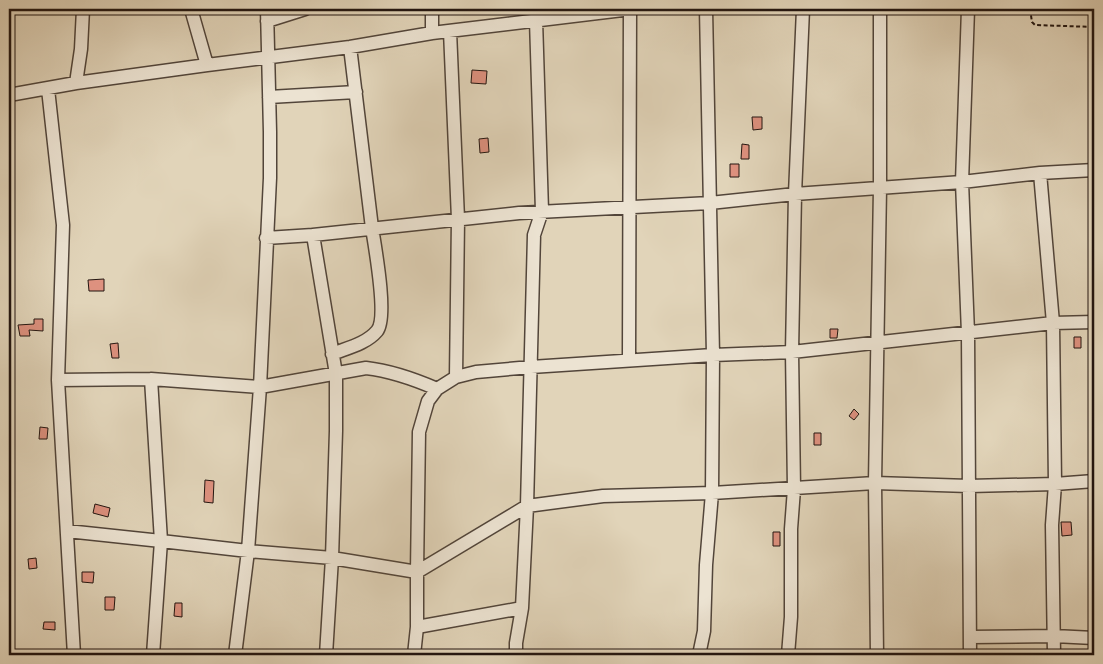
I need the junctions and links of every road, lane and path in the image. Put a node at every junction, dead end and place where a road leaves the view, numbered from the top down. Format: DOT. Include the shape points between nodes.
graph roads {
  1 [pos="83,9"];
  2 [pos="191,9"];
  3 [pos="305,9"];
  4 [pos="432,9"];
  5 [pos="630,9"];
  6 [pos="706,9"];
  7 [pos="803,9"];
  8 [pos="880,9"];
  9 [pos="968,9"];
  10 [pos="1030,9"];
  11 [pos="537,14"];
  12 [pos="267,15"];
  13 [pos="1094,27"];
  14 [pos="450,31"];
  15 [pos="432,33"];
  16 [pos="350,47"];
  17 [pos="268,58"];
  18 [pos="207,65"];
  19 [pos="76,84"];
  20 [pos="48,89"];
  21 [pos="356,92"];
  22 [pos="9,95"];
  23 [pos="269,97"];
  24 [pos="1094,170"];
  25 [pos="1040,173"];
  26 [pos="962,182"];
  27 [pos="880,188"];
  28 [pos="795,194"];
  29 [pos="710,204"];
  30 [pos="629,208"];
  31 [pos="542,211"];
  32 [pos="519,213"];
  33 [pos="458,219"];
  34 [pos="372,228"];
  35 [pos="534,234"];
  36 [pos="313,235"];
  37 [pos="266,238"];
  38 [pos="1094,322"];
  39 [pos="1053,323"];
  40 [pos="968,333"];
  41 [pos="878,342"];
  42 [pos="792,352"];
  43 [pos="332,354"];
  44 [pos="713,355"];
  45 [pos="629,360"];
  46 [pos="530,367"];
  47 [pos="336,374"];
  48 [pos="456,378"];
  49 [pos="151,379"];
  50 [pos="58,380"];
  51 [pos="260,387"];
  52 [pos="437,389"];
  53 [pos="1094,481"];
  54 [pos="875,483"];
  55 [pos="1055,484"];
  56 [pos="969,486"];
  57 [pos="794,489"];
  58 [pos="712,493"];
  59 [pos="527,506"];
  60 [pos="66,531"];
  61 [pos="161,541"];
  62 [pos="248,551"];
  63 [pos="332,558"];
  64 [pos="417,572"];
  65 [pos="522,608"];
  66 [pos="417,626"];
  67 [pos="1054,636"];
  68 [pos="971,637"];
  69 [pos="1094,638"];
  70 [pos="74,655"];
  71 [pos="153,655"];
  72 [pos="235,655"];
  73 [pos="326,655"];
  74 [pos="414,655"];
  75 [pos="516,655"];
  76 [pos="699,655"];
  77 [pos="788,655"];
  78 [pos="877,655"];
  79 [pos="970,655"];
  80 [pos="1054,655"];
  1 -- 19 [label="street"];
  2 -- 18 [label="street"];
  3 -- 12 [label="street"];
  4 -- 15 [label="street"];
  5 -- 11 [label="street"];
  5 -- 30 [label="street"];
  6 -- 29 [label="street"];
  7 -- 28 [label="street"];
  8 -- 27 [label="street"];
  9 -- 26 [label="street"];
  10 -- 13 [label="path" via="1035,25"];
  11 -- 14 [label="street"];
  11 -- 31 [label="street"];
  12 -- 17 [label="street"];
  14 -- 15 [label="street"];
  14 -- 33 [label="street"];
  15 -- 16 [label="street"];
  16 -- 17 [label="street"];
  16 -- 21 [label="street"];
  17 -- 18 [label="street"];
  17 -- 23 [label="street"];
  18 -- 19 [label="street"];
  19 -- 20 [label="street"];
  20 -- 22 [label="street"];
  20 -- 50 [label="street" via="63,225"];
  21 -- 23 [label="street"];
  21 -- 34 [label="street"];
  23 -- 37 [label="street" via="270,178"];
  24 -- 25 [label="street"];
  25 -- 26 [label="street"];
  25 -- 39 [label="street"];
  26 -- 27 [label="street"];
  26 -- 40 [label="street"];
  27 -- 28 [label="street"];
  27 -- 41 [label="street"];
  28 -- 29 [label="street"];
  28 -- 42 [label="street"];
  29 -- 30 [label="street"];
  29 -- 44 [label="street"];
  30 -- 31 [label="street"];
  30 -- 45 [label="street"];
  31 -- 32 [label="street"];
  31 -- 35 [label="street"];
  32 -- 33 [label="street"];
  32 -- 35 [label="street"];
  33 -- 34 [label="street"];
  33 -- 48 [label="street"];
  34 -- 36 [label="street"];
  34 -- 43 [label="street" via="382,314 378,330 369,339"];
  35 -- 46 [label="street"];
  36 -- 37 [label="street"];
  36 -- 43 [label="street"];
  37 -- 51 [label="street"];
  38 -- 39 [label="street"];
  39 -- 40 [label="street"];
  39 -- 55 [label="street"];
  40 -- 41 [label="street"];
  40 -- 56 [label="street"];
  41 -- 42 [label="street"];
  41 -- 54 [label="street"];
  42 -- 44 [label="street"];
  42 -- 57 [label="street"];
  43 -- 47 [label="street"];
  44 -- 45 [label="street"];
  44 -- 58 [label="street"];
  45 -- 46 [label="street"];
  46 -- 48 [label="street" via="476,372"];
  46 -- 59 [label="street"];
  47 -- 51 [label="street"];
  47 -- 52 [label="street" via="366,368 381,370"];
  47 -- 63 [label="street"];
  48 -- 52 [label="street"];
  49 -- 50 [label="street"];
  49 -- 51 [label="street"];
  49 -- 61 [label="street"];
  50 -- 60 [label="street"];
  51 -- 62 [label="street"];
  52 -- 64 [label="street" via="428,401 419,432"];
  53 -- 55 [label="street"];
  54 -- 56 [label="street"];
  54 -- 57 [label="street"];
  54 -- 78 [label="street"];
  55 -- 56 [label="street"];
  55 -- 67 [label="street" via="1052,525"];
  56 -- 68 [label="street"];
  57 -- 58 [label="street"];
  57 -- 77 [label="street"];
  58 -- 59 [label="street" via="603,496"];
  58 -- 76 [label="street" via="704,631"];
  59 -- 64 [label="street"];
  59 -- 65 [label="street"];
  60 -- 61 [label="street"];
  60 -- 70 [label="street"];
  61 -- 62 [label="street"];
  61 -- 71 [label="street"];
  62 -- 63 [label="street"];
  62 -- 72 [label="street"];
  63 -- 64 [label="street"];
  63 -- 73 [label="street"];
  64 -- 66 [label="street"];
  65 -- 66 [label="street"];
  65 -- 75 [label="street"];
  66 -- 74 [label="street"];
  67 -- 68 [label="street"];
  67 -- 69 [label="street"];
  67 -- 80 [label="street"];
  68 -- 79 [label="street"];
}
